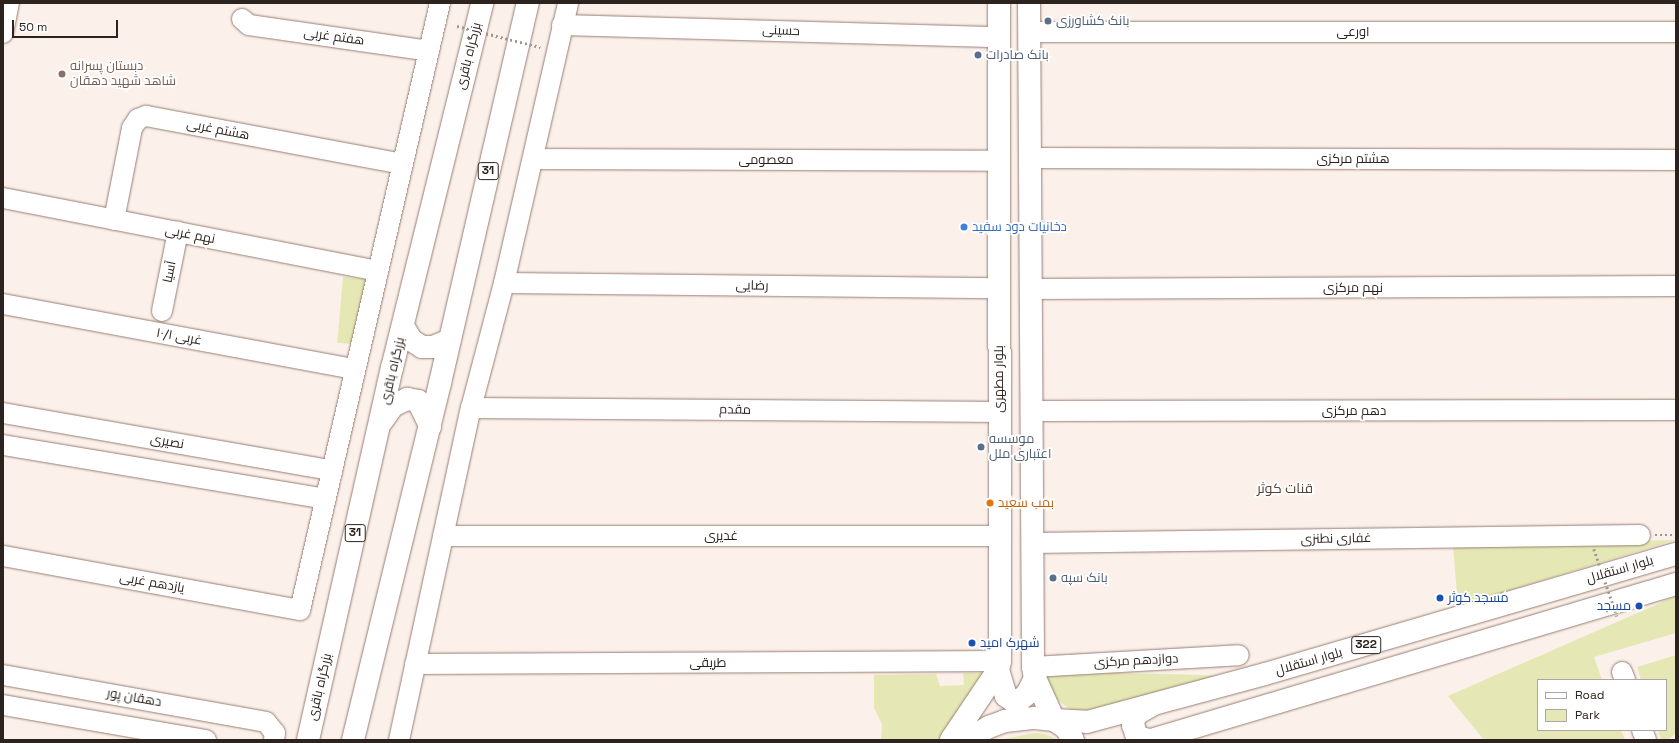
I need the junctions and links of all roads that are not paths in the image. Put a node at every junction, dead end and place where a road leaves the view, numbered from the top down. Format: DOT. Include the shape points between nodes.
graph roads {
  1 [pos="8,3"];
  2 [pos="440,3"];
  3 [pos="482,3"];
  4 [pos="528,3"];
  5 [pos="568,3"];
  6 [pos="999,3"];
  7 [pos="1029,3"];
  8 [pos="242,19"];
  9 [pos="562,26"];
  10 [pos="1029,32"];
  11 [pos="1676,32"];
  12 [pos="3,33"];
  13 [pos="999,37"];
  14 [pos="429,51"];
  15 [pos="1030,158"];
  16 [pos="533,159"];
  17 [pos="999,160"];
  18 [pos="1676,160"];
  19 [pos="402,164"];
  20 [pos="3,198"];
  21 [pos="114,220"];
  22 [pos="178,232"];
  23 [pos="377,271"];
  24 [pos="504,283"];
  25 [pos="1676,286"];
  26 [pos="999,288"];
  27 [pos="1031,289"];
  28 [pos="3,304"];
  29 [pos="162,311"];
  30 [pos="403,326"];
  31 [pos="450,340"];
  32 [pos="355,369"];
  33 [pos="471,408"];
  34 [pos="1676,410"];
  35 [pos="1000,412"];
  36 [pos="1031,412"];
  37 [pos="3,413"];
  38 [pos="382,421"];
  39 [pos="430,426"];
  40 [pos="3,445"];
  41 [pos="331,470"];
  42 [pos="326,499"];
  43 [pos="443,536"];
  44 [pos="1000,536"];
  45 [pos="1640,536"];
  46 [pos="1032,544"];
  47 [pos="1676,554"];
  48 [pos="3,556"];
  49 [pos="1676,584"];
  50 [pos="1239,655"];
  51 [pos="415,664"];
  52 [pos="999,666"];
  53 [pos="1034,673"];
  54 [pos="3,675"];
  55 [pos="1154,704"];
  56 [pos="3,705"];
  57 [pos="1054,720"];
  58 [pos="354,737"];
  59 [pos="206,740"];
  60 [pos="274,740"];
  61 [pos="308,740"];
  62 [pos="399,740"];
  63 [pos="951,740"];
  64 [pos="967,740"];
  65 [pos="1073,740"];
  66 [pos="1150,740"];
  1 -- 12 [label="street"];
  2 -- 14 [label="street"];
  3 -- 30 [label="main road, بزرگراه باقری / 31"];
  4 -- 31 [label="main road, 31"];
  5 -- 9 [label="street"];
  6 -- 13 [label="main road, بلوار مطهری"];
  7 -- 10 [label="main road"];
  8 -- 14 [label="street, هفتم غربی" via="249,24"];
  9 -- 13 [label="street, حسینی"];
  9 -- 16 [label="street"];
  10 -- 11 [label="street, اورعی"];
  10 -- 15 [label="main road"];
  13 -- 17 [label="main road, بلوار مطهری"];
  14 -- 19 [label="street"];
  15 -- 18 [label="street, هشتم مرکزی"];
  15 -- 27 [label="main road"];
  16 -- 17 [label="street, معصومی"];
  16 -- 24 [label="street"];
  17 -- 26 [label="main road, بلوار مطهری"];
  19 -- 21 [label="street, هشتم غربی" via="146,116 138,118 132,128"];
  19 -- 23 [label="street"];
  20 -- 21 [label="street, نهم غربی"];
  21 -- 22 [label="street, نهم غربی"];
  22 -- 23 [label="street, نهم غربی"];
  22 -- 29 [label="street, آسیا"];
  23 -- 32 [label="street"];
  24 -- 26 [label="street, رضایی"];
  24 -- 33 [label="street"];
  25 -- 27 [label="street, نهم مرکزی"];
  26 -- 35 [label="main road, بلوار مطهری"];
  27 -- 36 [label="main road"];
  28 -- 32 [label="street, ۱۰/۱ غربی"];
  30 -- 31 [label="main road" via="411,340 422,347 433,347"];
  30 -- 38 [label="main road, بزرگراه باقری / 31"];
  31 -- 39 [label="main road, 31"];
  32 -- 41 [label="street"];
  33 -- 35 [label="street, مقدم"];
  33 -- 43 [label="street"];
  34 -- 36 [label="street, دهم مرکزی"];
  35 -- 44 [label="main road, بلوار مطهری"];
  36 -- 46 [label="main road"];
  37 -- 41 [label="street, نصیری"];
  38 -- 39 [label="main road" via="393,406 407,399 418,401"];
  38 -- 61 [label="main road, بزرگراه باقری / 31"];
  39 -- 58 [label="main road, 31"];
  40 -- 42 [label="street"];
  41 -- 42 [label="street"];
  42 -- 48 [label="street, یازدهم غربی" via="300,610"];
  43 -- 44 [label="street, غدیری"];
  43 -- 51 [label="street"];
  44 -- 52 [label="main road, بلوار مطهری"];
  45 -- 46 [label="street, غفاری نطنزی"];
  46 -- 53 [label="main road"];
  47 -- 55 [label="main road, بلوار استقلال / 322"];
  49 -- 66 [label="main road, 322"];
  50 -- 53 [label="street, دوازدهم مرکزی"];
  51 -- 52 [label="street, طریقی"];
  51 -- 62 [label="street"];
  52 -- 53 [label="main road, بلوار مطهری" via="1006,696 1012,700 1020,700 1027,694"];
  52 -- 63 [label="main road"];
  53 -- 57 [label="main road"];
  54 -- 60 [label="street, دهقان پور" via="266,722 275,733"];
  55 -- 57 [label="main road, بلوار استقلال / 322" via="1086,722"];
  55 -- 66 [label="main road" via="1135,715 1133,725 1137,737"];
  56 -- 59 [label="street"];
  57 -- 64 [label="main road, بلوار استقلال" via="1034,718 1005,721"];
  57 -- 65 [label="main road" via="1066,728"];
}
